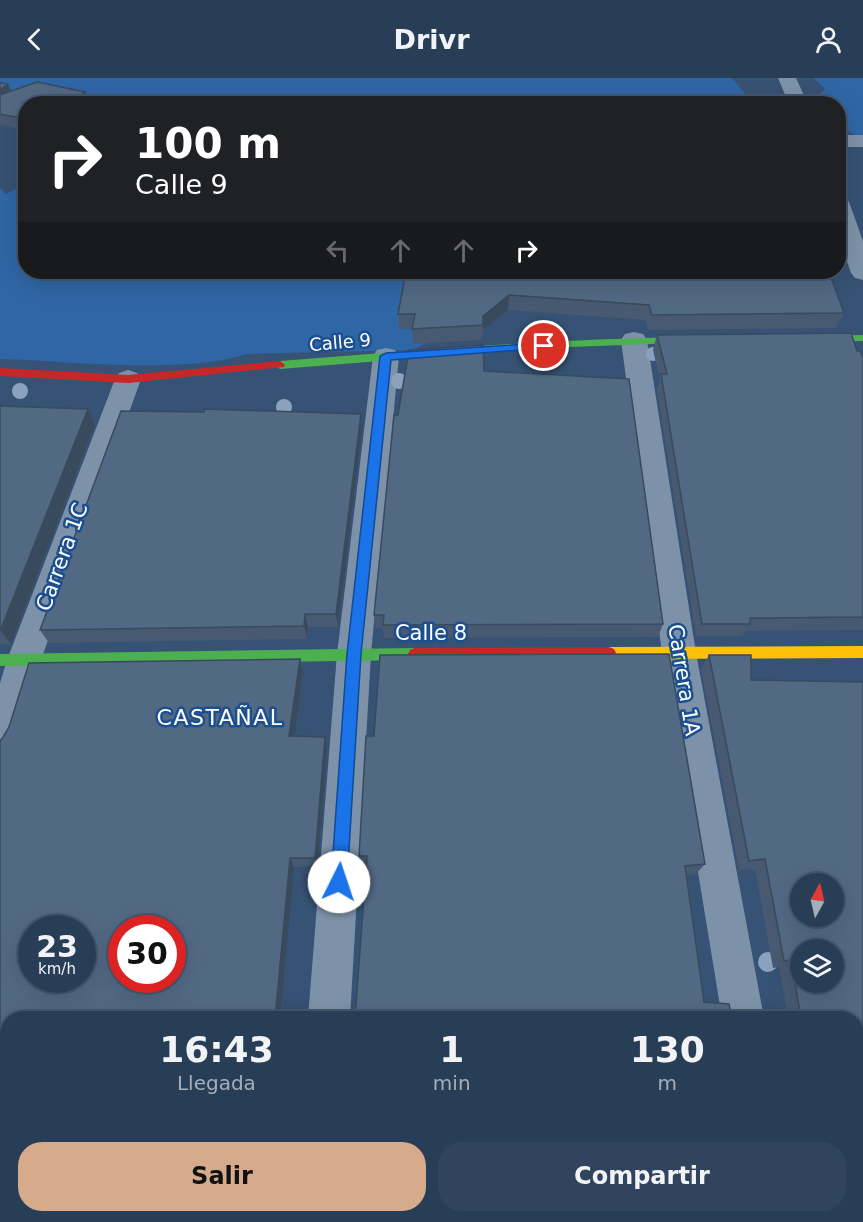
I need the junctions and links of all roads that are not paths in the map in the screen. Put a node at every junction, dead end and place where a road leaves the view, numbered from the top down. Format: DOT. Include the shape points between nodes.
graph roads {
  1 [pos="787,78"];
  2 [pos="795,96"];
  3 [pos="846,141"];
  4 [pos="863,141"];
  5 [pos="846,225"];
  6 [pos="863,273"];
  7 [pos="863,338"];
  8 [pos="714,339"];
  9 [pos="794,339"];
  10 [pos="634,340"];
  11 [pos="386,356"];
  12 [pos="0,372"];
  13 [pos="128,379"];
  14 [pos="863,651"];
  15 [pos="679,653"];
  16 [pos="354,654"];
  17 [pos="12,660"];
  18 [pos="0,737"];
  19 [pos="329,1011"];
  20 [pos="741,1011"];
  1 -- 2 [label="street"];
  3 -- 4 [label="street"];
  5 -- 6 [label="street"];
  7 -- 9 [label="street"];
  8 -- 10 [label="street, Calle 9"];
  10 -- 11 [label="street, Calle 9"];
  10 -- 15 [label="street, Carrera 1A"];
  11 -- 13 [label="street, Calle 9"];
  11 -- 16 [label="street"];
  12 -- 13 [label="street, Calle 9"];
  13 -- 17 [label="street, Carrera 1C"];
  14 -- 15 [label="street, Calle 8"];
  15 -- 16 [label="street, Calle 8"];
  15 -- 20 [label="street, Carrera 1A"];
  16 -- 17 [label="street, Calle 8"];
  16 -- 19 [label="street"];
  17 -- 18 [label="street, Carrera 1C"];
}
